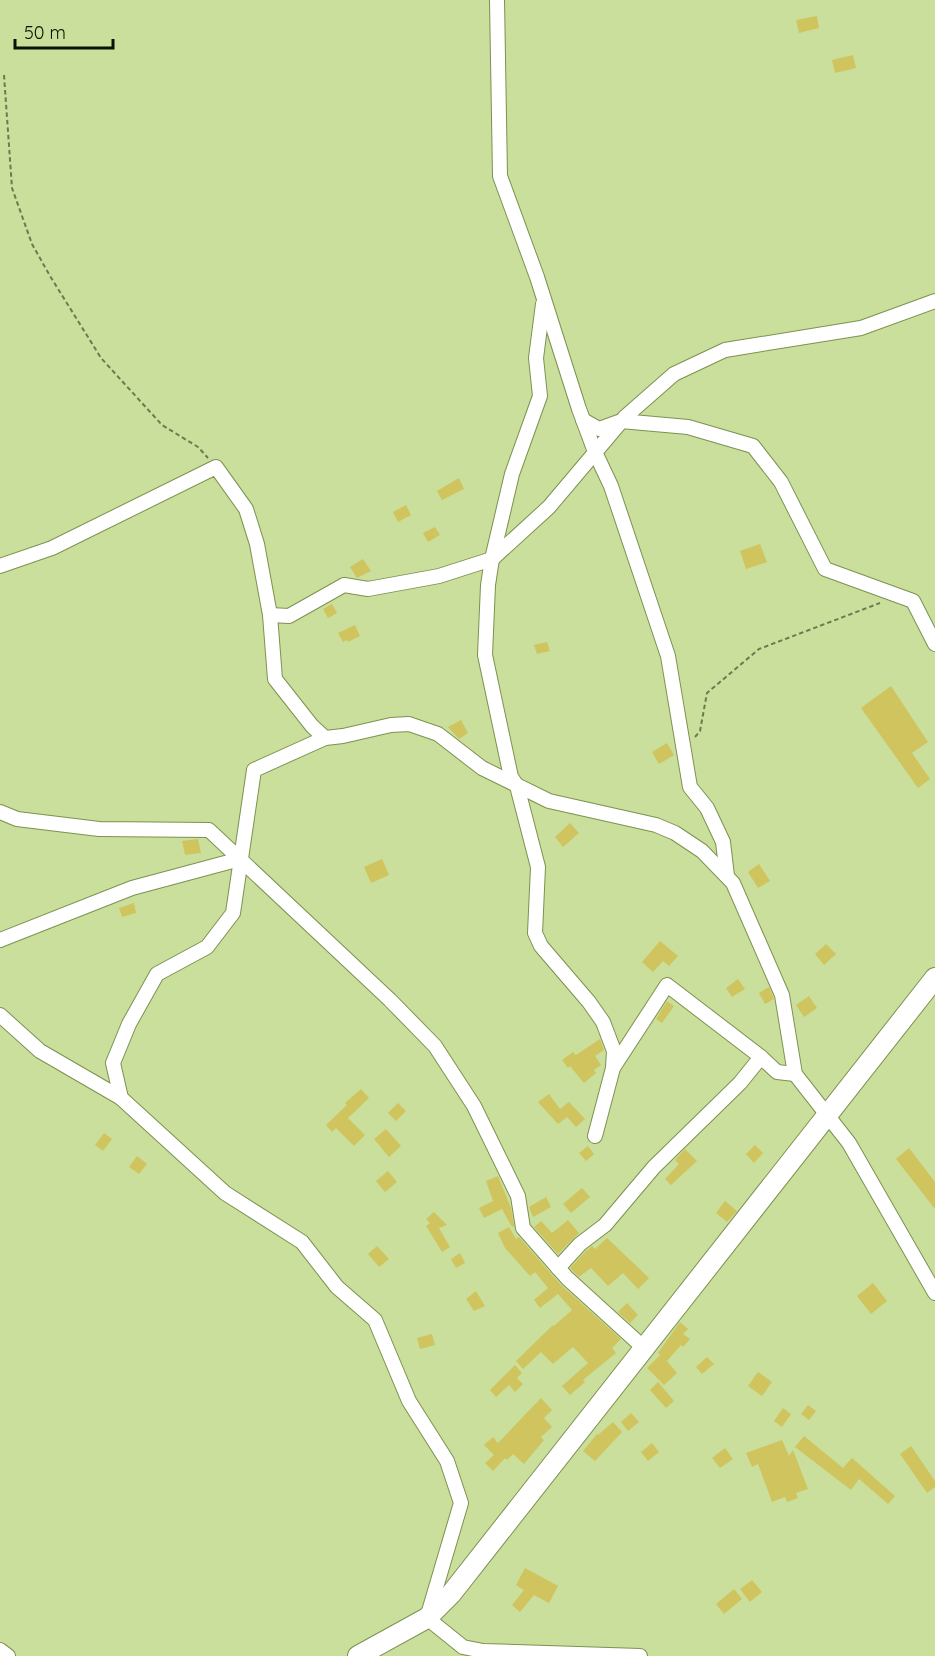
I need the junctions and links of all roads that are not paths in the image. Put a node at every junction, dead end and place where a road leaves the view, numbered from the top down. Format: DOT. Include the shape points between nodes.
graph roads {
  1 [pos="497,0"];
  2 [pos="544,299"];
  3 [pos="935,301"];
  4 [pos="583,420"];
  5 [pos="621,421"];
  6 [pos="595,452"];
  7 [pos="492,559"];
  8 [pos="0,566"];
  9 [pos="270,615"];
  10 [pos="935,644"];
  11 [pos="325,738"];
  12 [pos="517,786"];
  13 [pos="0,812"];
  14 [pos="240,859"];
  15 [pos="727,876"];
  16 [pos="0,940"];
  17 [pos="935,978"];
  18 [pos="0,1015"];
  19 [pos="760,1057"];
  20 [pos="613,1068"];
  21 [pos="795,1074"];
  22 [pos="121,1098"];
  23 [pos="828,1115"];
  24 [pos="595,1136"];
  25 [pos="558,1268"];
  26 [pos="935,1293"];
  27 [pos="644,1348"];
  28 [pos="427,1618"];
  29 [pos="0,1650"];
  30 [pos="465,1652"];
  31 [pos="359,1655"];
  32 [pos="8,1656"];
  33 [pos="640,1656"];
  1 -- 2 [label="street" via="500,176"];
  2 -- 4 [label="street"];
  2 -- 7 [label="street" via="536,358 540,396 512,474"];
  3 -- 5 [label="street" via="861,328 725,350 674,374"];
  4 -- 5 [label="street" via="599,429"];
  4 -- 6 [label="street"];
  5 -- 6 [label="street"];
  5 -- 10 [label="street" via="688,427 753,446 781,482 825,569 913,601"];
  6 -- 7 [label="street" via="549,507"];
  6 -- 15 [label="street" via="612,486 668,656 690,788 707,808 723,842"];
  7 -- 9 [label="street" via="439,576 368,589 344,585 289,616"];
  7 -- 12 [label="street" via="484,655 511,777"];
  8 -- 9 [label="street" via="52,548 216,467 246,509"];
  9 -- 11 [label="street" via="275,679"];
  11 -- 12 [label="street" via="409,724 438,734 482,768"];
  11 -- 14 [label="street" via="254,770"];
  12 -- 15 [label="street" via="549,801 656,825 675,833 702,851"];
  12 -- 20 [label="street" via="538,867 535,933 541,946 603,1022 614,1051"];
  13 -- 14 [label="street" via="17,819 99,829 209,830"];
  14 -- 16 [label="street" via="132,888"];
  14 -- 22 [label="street" via="233,913 207,947 157,974 129,1024 113,1063"];
  14 -- 25 [label="street" via="435,1046 479,1116 518,1196 523,1228"];
  15 -- 21 [label="street" via="782,995"];
  17 -- 23 [label="main road"];
  18 -- 22 [label="street" via="40,1051"];
  19 -- 20 [label="street" via="667,986"];
  19 -- 21 [label="street" via="777,1072"];
  19 -- 25 [label="street" via="740,1083 654,1167 605,1225"];
  20 -- 24 [label="street"];
  21 -- 23 [label="street"];
  22 -- 28 [label="street" via="225,1193 302,1242 336,1287 375,1320 408,1401 447,1461 461,1503"];
  23 -- 26 [label="street" via="849,1143"];
  23 -- 27 [label="main road"];
  25 -- 27 [label="street"];
  27 -- 28 [label="main road" via="451,1594"];
  28 -- 30 [label="street"];
  28 -- 31 [label="main road"];
  29 -- 32 [label="street"];
  30 -- 33 [label="street"];
}
